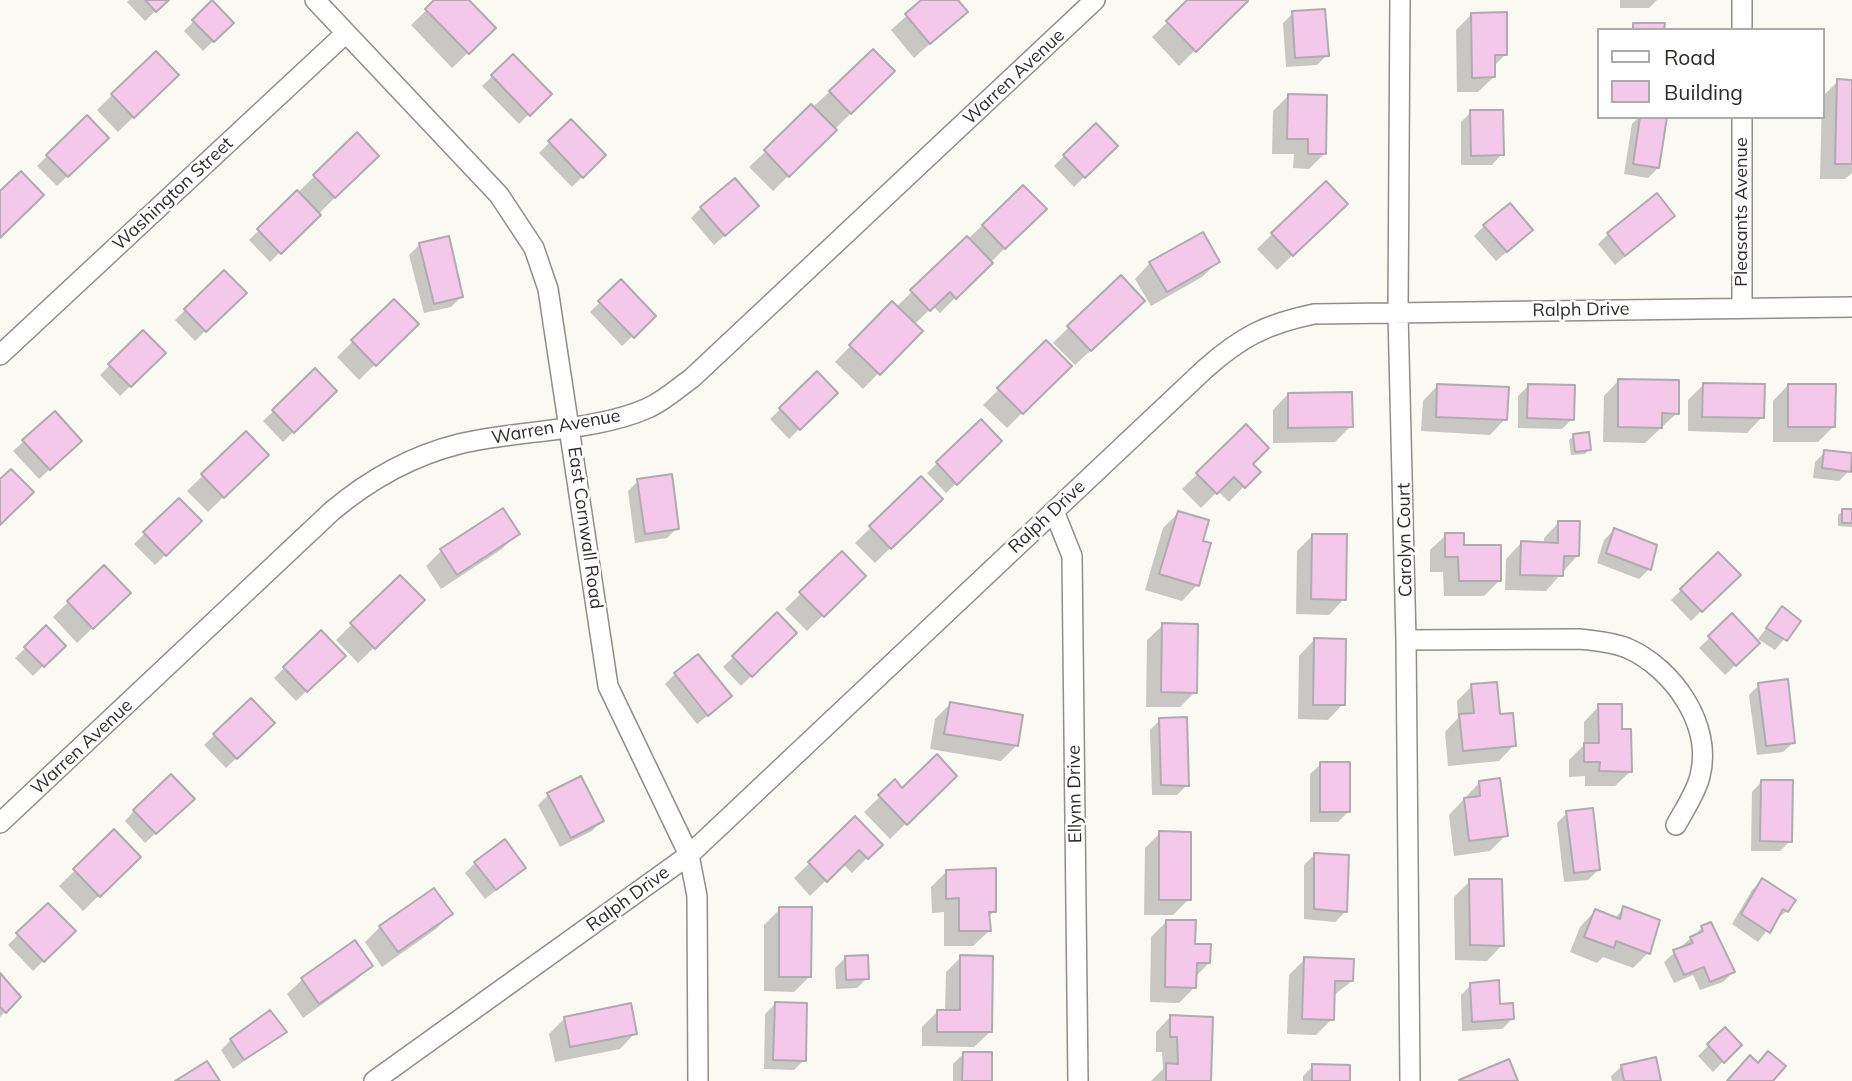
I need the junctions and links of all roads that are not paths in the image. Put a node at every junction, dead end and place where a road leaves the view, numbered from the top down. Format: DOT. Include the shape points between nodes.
graph roads {
  1 [pos="316,0"];
  2 [pos="1095,0"];
  3 [pos="1400,0"];
  4 [pos="1742,0"];
  5 [pos="1742,28"];
  6 [pos="346,33"];
  7 [pos="1742,119"];
  8 [pos="1852,307"];
  9 [pos="1742,308"];
  10 [pos="1398,313"];
  11 [pos="0,355"];
  12 [pos="570,425"];
  13 [pos="1054,511"];
  14 [pos="1406,640"];
  15 [pos="0,823"];
  16 [pos="1676,825"];
  17 [pos="689,855"];
  18 [pos="374,1081"];
  19 [pos="698,1081"];
  20 [pos="1078,1081"];
  21 [pos="1409,1081"];
  1 -- 6 [label="street, East Cornwall Road"];
  2 -- 12 [label="street, Warren Avenue" via="692,378 649,407"];
  3 -- 10 [label="street, Carolyn Court"];
  4 -- 5 [label="street"];
  6 -- 11 [label="street, Washington Street"];
  6 -- 12 [label="street, East Cornwall Road" via="499,195 523,227 548,289"];
  7 -- 9 [label="street, Pleasants Avenue"];
  8 -- 9 [label="street, Ralph Drive"];
  9 -- 10 [label="street, Ralph Drive"];
  10 -- 13 [label="street, Ralph Drive" via="1314,314 1245,337"];
  10 -- 14 [label="street, Carolyn Court"];
  12 -- 15 [label="street, Warren Avenue" via="434,451 383,473 354,492"];
  12 -- 17 [label="street, East Cornwall Road" via="608,686"];
  13 -- 17 [label="street, Ralph Drive"];
  13 -- 20 [label="street, Ellynn Drive" via="1072,556"];
  14 -- 16 [label="street" via="1580,639 1607,642 1647,659 1676,686 1699,736 1700,778"];
  14 -- 21 [label="street, Carolyn Court"];
  17 -- 18 [label="street, Ralph Drive"];
  17 -- 19 [label="street, East Cornwall Road" via="697,897"];
}
